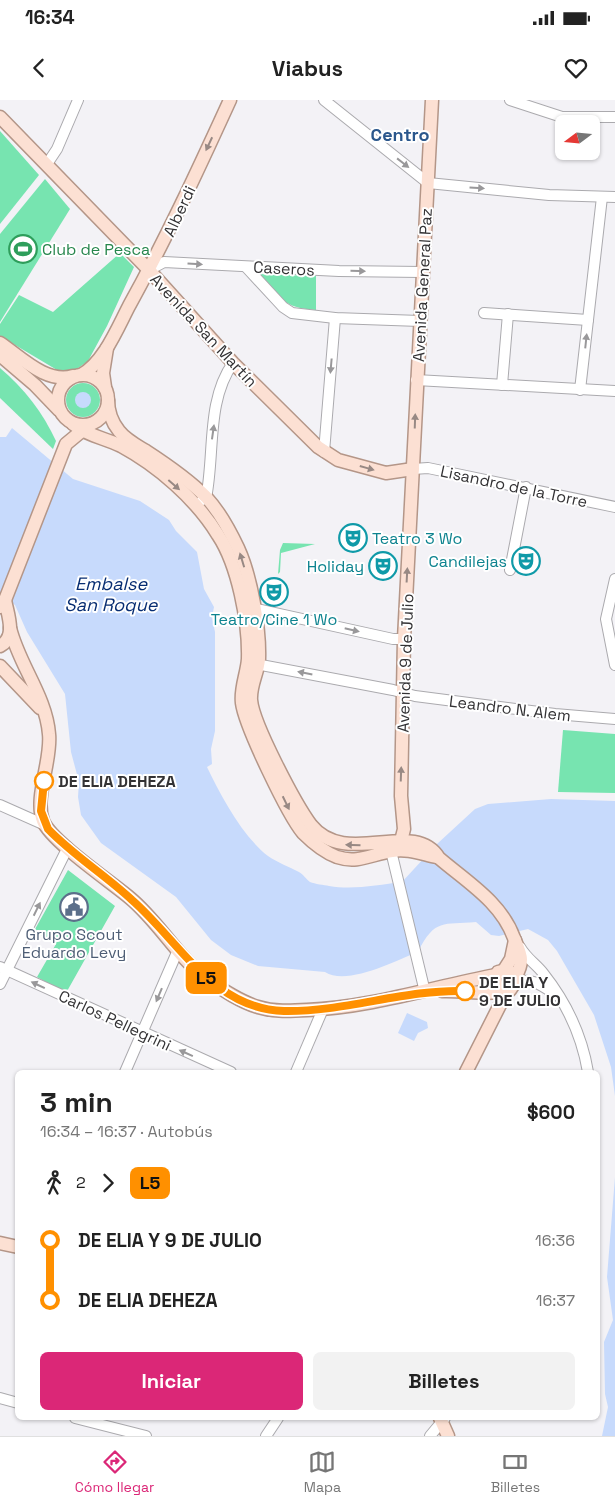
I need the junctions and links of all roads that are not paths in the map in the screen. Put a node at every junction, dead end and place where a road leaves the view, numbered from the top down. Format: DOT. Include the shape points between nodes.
graph roads {
  1 [pos="78,100"];
  2 [pos="230,100"];
  3 [pos="324,100"];
  4 [pos="432,100"];
  5 [pos="510,100"];
  6 [pos="0,117"];
  7 [pos="615,118"];
  8 [pos="47,164"];
  9 [pos="428,183"];
  10 [pos="602,197"];
  11 [pos="615,197"];
  12 [pos="246,267"];
  13 [pos="149,270"];
  14 [pos="422,272"];
  15 [pos="484,313"];
  16 [pos="508,314"];
  17 [pos="335,318"];
  18 [pos="588,320"];
  19 [pos="420,321"];
  20 [pos="0,343"];
  21 [pos="107,346"];
  22 [pos="0,355"];
  23 [pos="232,363"];
  24 [pos="78,375"];
  25 [pos="416,380"];
  26 [pos="502,385"];
  27 [pos="580,390"];
  28 [pos="615,391"];
  29 [pos="106,394"];
  30 [pos="60,411"];
  31 [pos="81,426"];
  32 [pos="66,444"];
  33 [pos="324,452"];
  34 [pos="413,470"];
  35 [pos="526,487"];
  36 [pos="206,498"];
  37 [pos="194,503"];
  38 [pos="615,507"];
  39 [pos="510,570"];
  40 [pos="615,579"];
  41 [pos="248,607"];
  42 [pos="4,615"];
  43 [pos="610,620"];
  44 [pos="404,639"];
  45 [pos="1,646"];
  46 [pos="253,663"];
  47 [pos="615,665"];
  48 [pos="0,666"];
  49 [pos="0,681"];
  50 [pos="404,693"];
  51 [pos="30,696"];
  52 [pos="45,714"];
  53 [pos="615,719"];
  54 [pos="0,805"];
  55 [pos="403,822"];
  56 [pos="45,825"];
  57 [pos="401,841"];
  58 [pos="68,847"];
  59 [pos="391,851"];
  60 [pos="436,854"];
  61 [pos="517,943"];
  62 [pos="178,950"];
  63 [pos="3,968"];
  64 [pos="540,970"];
  65 [pos="509,978"];
  66 [pos="0,984"];
  67 [pos="425,992"];
  68 [pos="559,997"];
  69 [pos="323,1009"];
  70 [pos="143,1033"];
  71 [pos="126,1070"];
  72 [pos="226,1070"];
  73 [pos="297,1070"];
  74 [pos="467,1070"];
  75 [pos="588,1070"];
  76 [pos="0,1242"];
  77 [pos="15,1246"];
  78 [pos="0,1398"];
  79 [pos="15,1401"];
  80 [pos="277,1420"];
  81 [pos="441,1420"];
  82 [pos="442,1420"];
  83 [pos="442,1420"];
  84 [pos="106,1421"];
  85 [pos="146,1436"];
  86 [pos="266,1436"];
  87 [pos="430,1436"];
  88 [pos="443,1436"];
  89 [pos="448,1436"];
  1 -- 8 [label="street"];
  2 -- 13 [label="main road, Alberdi, one-way"];
  3 -- 9 [label="street, one-way"];
  4 -- 9 [label="main road, Avenida General Paz"];
  5 -- 7 [label="street" via="562,117"];
  6 -- 8 [label="main road, Avenida San Martín"];
  8 -- 13 [label="main road, Avenida San Martín"];
  9 -- 10 [label="street, one-way"];
  9 -- 14 [label="main road, Avenida General Paz"];
  10 -- 11 [label="street"];
  10 -- 18 [label="street"];
  13 -- 12 [label="street, Caseros, one-way" via="164,262"];
  12 -- 14 [label="street, Caseros, one-way"];
  12 -- 17 [label="street" via="292,313"];
  13 -- 21 [label="main road, Alberdi"];
  13 -- 23 [label="main road, Avenida San Martín"];
  14 -- 19 [label="main road, Avenida General Paz"];
  15 -- 16 [label="street"];
  16 -- 18 [label="street"];
  16 -- 26 [label="street"];
  17 -- 19 [label="street"];
  17 -- 33 [label="street, one-way"];
  27 -- 18 [label="street, one-way"];
  19 -- 25 [label="main road, Avenida General Paz"];
  20 -- 24 [label="main road" via="55,378"];
  21 -- 24 [label="main road, Alberdi" via="92,366"];
  21 -- 29 [label="main road, Alberdi" via="103,373"];
  22 -- 30 [label="main road"];
  23 -- 33 [label="main road, Avenida San Martín"];
  36 -- 23 [label="street, one-way" via="218,398"];
  24 -- 29 [label="main road" via="95,378"];
  24 -- 30 [label="main road" via="65,382 59,392"];
  25 -- 26 [label="street"];
  34 -- 25 [label="main road, Avenida General Paz, one-way"];
  26 -- 27 [label="street"];
  27 -- 28 [label="street"];
  29 -- 31 [label="main road" via="100,419"];
  29 -- 36 [label="main road, Alberdi" via="108,410 119,432"];
  30 -- 31 [label="main road"];
  30 -- 32 [label="main road"];
  31 -- 32 [label="main road"];
  31 -- 37 [label="main road, one-way" via="133,453"];
  32 -- 42 [label="main road"];
  33 -- 34 [label="main road, Avenida San Martín, one-way" via="338,460 386,473"];
  34 -- 35 [label="street, Lisandro de la Torre" via="428,468"];
  44 -- 34 [label="main road, Avenida 9 de Julio, one-way"];
  35 -- 38 [label="street, Lisandro de la Torre"];
  35 -- 39 [label="street"];
  36 -- 37 [label="street"];
  41 -- 36 [label="main road, one-way" via="239,550"];
  37 -- 41 [label="main road" via="220,537"];
  40 -- 43 [label="street"];
  41 -- 44 [label="street, one-way"];
  41 -- 46 [label="main road"];
  42 -- 45 [label="main road" via="9,638"];
  42 -- 52 [label="main road"];
  43 -- 47 [label="street"];
  44 -- 50 [label="main road, Avenida 9 de Julio"];
  50 -- 46 [label="street, Leandro N. Alem, one-way"];
  57 -- 46 [label="main road, one-way" via="340,844 324,838 311,824 276,762 254,713 251,692"];
  46 -- 59 [label="main road, one-way" via="241,697 244,715 302,831 318,847 350,860"];
  48 -- 51 [label="main road"];
  49 -- 51 [label="main road"];
  50 -- 53 [label="street, Leandro N. Alem"];
  55 -- 50 [label="main road, Avenida 9 de Julio, one-way"];
  51 -- 52 [label="main road"];
  52 -- 56 [label="main road" via="49,735 41,806"];
  54 -- 56 [label="street"];
  55 -- 57 [label="main road, Avenida 9 de Julio"];
  55 -- 60 [label="main road"];
  56 -- 58 [label="main road"];
  57 -- 59 [label="main road"];
  57 -- 60 [label="main road" via="420,843"];
  58 -- 62 [label="main road" via="147,913"];
  63 -- 58 [label="street, one-way"];
  59 -- 60 [label="main road"];
  59 -- 67 [label="street"];
  60 -- 61 [label="main road" via="500,910"];
  61 -- 64 [label="street"];
  61 -- 65 [label="main road" via="521,956"];
  62 -- 69 [label="main road" via="209,980 250,1004 282,1011"];
  62 -- 70 [label="street, one-way"];
  63 -- 66 [label="street"];
  70 -- 63 [label="street, Carlos Pellegrini, one-way"];
  64 -- 65 [label="street" via="527,966"];
  64 -- 68 [label="street"];
  65 -- 67 [label="main road"];
  65 -- 67 [label="main road" via="447,984"];
  65 -- 68 [label="street" via="534,982"];
  65 -- 74 [label="main road"];
  67 -- 69 [label="main road"];
  68 -- 75 [label="street" via="581,1039"];
  69 -- 73 [label="street"];
  70 -- 71 [label="street"];
  72 -- 70 [label="street, Carlos Pellegrini, one-way"];
  76 -- 77 [label="main road"];
  78 -- 79 [label="street"];
  80 -- 86 [label="street"];
  81 -- 87 [label="street"];
  82 -- 88 [label="main road"];
  83 -- 89 [label="main road"];
  84 -- 85 [label="street"];
}
